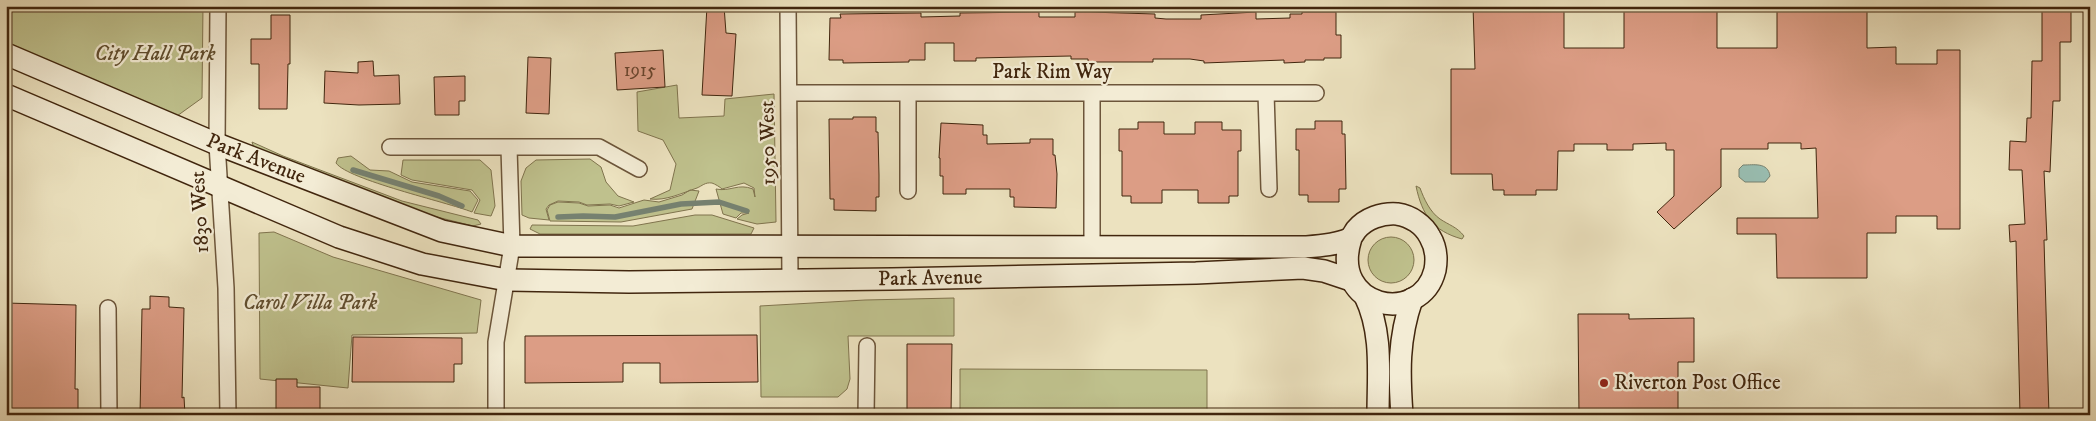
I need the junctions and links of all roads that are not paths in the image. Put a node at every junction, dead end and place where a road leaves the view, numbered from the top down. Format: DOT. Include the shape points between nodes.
graph roads {
  1 [pos="218,6"];
  2 [pos="788,6"];
  3 [pos="6,54"];
  4 [pos="789,93"];
  5 [pos="908,93"];
  6 [pos="1092,93"];
  7 [pos="1266,93"];
  8 [pos="1316,93"];
  9 [pos="6,95"];
  10 [pos="217,144"];
  11 [pos="390,147"];
  12 [pos="509,148"];
  13 [pos="639,169"];
  14 [pos="219,186"];
  15 [pos="1269,189"];
  16 [pos="908,191"];
  17 [pos="1351,238"];
  18 [pos="512,246"];
  19 [pos="791,246"];
  20 [pos="1092,246"];
  21 [pos="507,280"];
  22 [pos="790,280"];
  23 [pos="1358,288"];
  24 [pos="1412,299"];
  25 [pos="108,308"];
  26 [pos="867,346"];
  27 [pos="109,415"];
  28 [pos="228,415"];
  29 [pos="496,415"];
  30 [pos="866,415"];
  31 [pos="1378,415"];
  32 [pos="1402,415"];
  1 -- 10 [label="street, 1830 West"];
  2 -- 4 [label="street, 1950 West"];
  3 -- 10 [label="street, Park Avenue"];
  4 -- 5 [label="street, Park Rim Way"];
  4 -- 19 [label="street, 1950 West"];
  5 -- 6 [label="street, Park Rim Way"];
  5 -- 16 [label="street"];
  6 -- 7 [label="street, Park Rim Way"];
  6 -- 20 [label="street"];
  7 -- 8 [label="street, Park Rim Way"];
  7 -- 15 [label="street"];
  9 -- 14 [label="street, Park Avenue"];
  10 -- 14 [label="street, 1830 West"];
  10 -- 18 [label="street, Park Avenue" via="442,231"];
  11 -- 12 [label="street"];
  12 -- 13 [label="street" via="599,147"];
  12 -- 18 [label="street"];
  14 -- 21 [label="street, Park Avenue" via="357,244 422,264"];
  14 -- 28 [label="street, 1830 West" via="226,288"];
  17 -- 20 [label="street, Park Avenue" via="1324,246 1305,247"];
  17 -- 23 [label="street" via="1346,252 1346,267"];
  17 -- 24 [label="street, Park Avenue" via="1363,224 1385,214 1400,214 1421,225 1432,240 1436,264 1428,285"];
  18 -- 19 [label="street, Park Avenue"];
  18 -- 21 [label="street"];
  19 -- 20 [label="street, Park Avenue"];
  19 -- 22 [label="street, 1950 West"];
  21 -- 22 [label="street, Park Avenue"];
  21 -- 29 [label="street" via="496,342"];
  22 -- 23 [label="street, Park Avenue" via="1303,268 1324,271"];
  23 -- 24 [label="street, Park Avenue" via="1376,302 1388,304"];
  23 -- 31 [label="street" via="1372,312 1377,334"];
  24 -- 32 [label="street, Park Avenue" via="1404,320 1400,352"];
  25 -- 27 [label="street"];
  26 -- 30 [label="street"];
}
